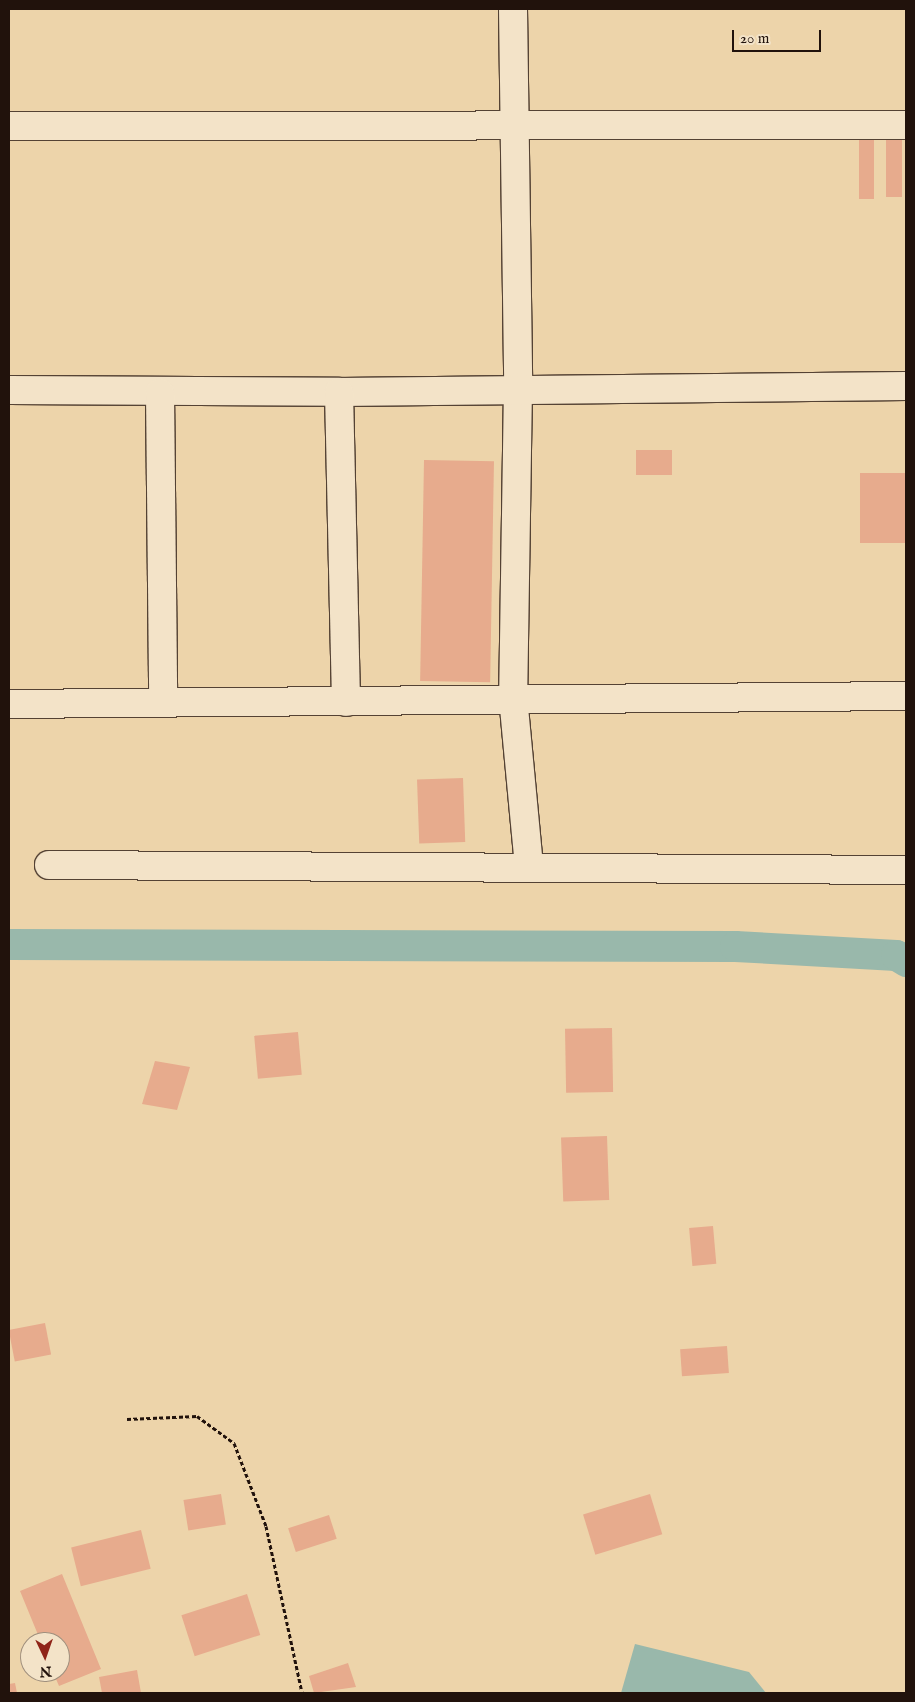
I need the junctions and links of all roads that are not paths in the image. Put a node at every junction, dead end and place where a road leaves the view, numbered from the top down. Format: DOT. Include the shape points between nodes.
graph roads {
  1 [pos="513,9"];
  2 [pos="906,125"];
  3 [pos="9,126"];
  4 [pos="515,126"];
  5 [pos="906,386"];
  6 [pos="518,387"];
  7 [pos="9,390"];
  8 [pos="160,392"];
  9 [pos="339,392"];
  10 [pos="906,696"];
  11 [pos="513,697"];
  12 [pos="162,702"];
  13 [pos="346,702"];
  14 [pos="9,704"];
  15 [pos="49,865"];
  16 [pos="529,865"];
  17 [pos="906,870"];
  1 -- 4 [label="street"];
  2 -- 4 [label="street"];
  3 -- 4 [label="street"];
  4 -- 6 [label="street"];
  5 -- 6 [label="street"];
  6 -- 9 [label="street"];
  6 -- 11 [label="street"];
  7 -- 8 [label="street"];
  8 -- 9 [label="street"];
  8 -- 12 [label="street"];
  9 -- 13 [label="street"];
  10 -- 11 [label="street"];
  11 -- 13 [label="street"];
  11 -- 16 [label="street"];
  12 -- 13 [label="street"];
  12 -- 14 [label="street"];
  15 -- 16 [label="street"];
  16 -- 17 [label="street"];
}
